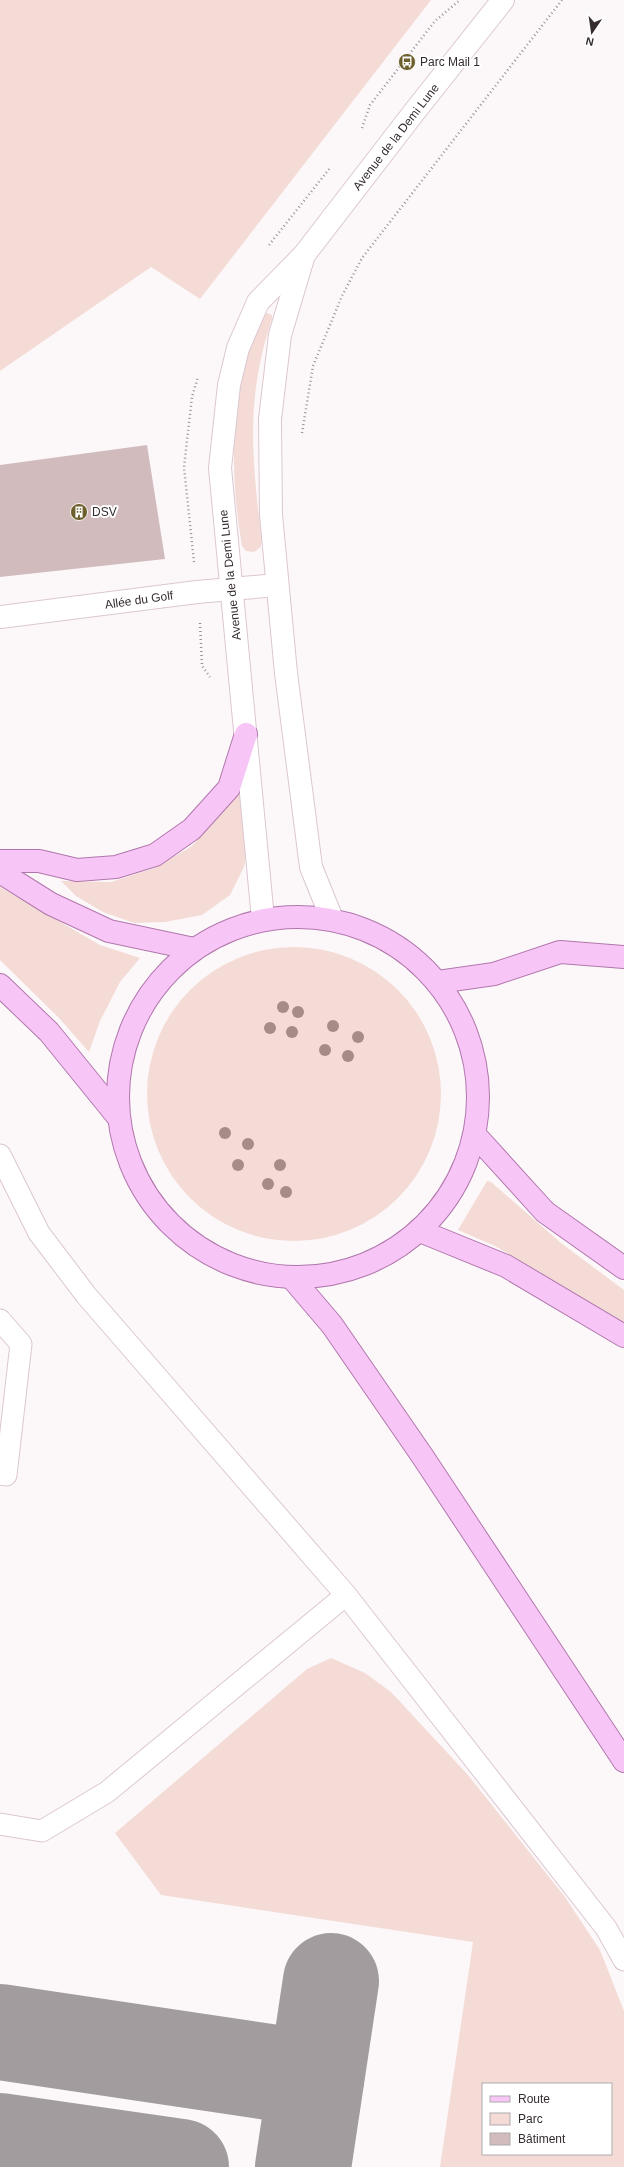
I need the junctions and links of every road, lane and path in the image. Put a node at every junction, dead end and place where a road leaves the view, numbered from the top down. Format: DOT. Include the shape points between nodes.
graph roads {
  1 [pos="503,0"];
  2 [pos="562,0"];
  3 [pos="304,255"];
  4 [pos="302,435"];
  5 [pos="278,585"];
  6 [pos="231,589"];
  7 [pos="0,617"];
  8 [pos="246,734"];
  9 [pos="0,861"];
  10 [pos="0,872"];
  11 [pos="263,919"];
  12 [pos="332,919"];
  13 [pos="194,949"];
  14 [pos="624,957"];
  15 [pos="438,982"];
  16 [pos="0,985"];
  17 [pos="118,1117"];
  18 [pos="476,1136"];
  19 [pos="0,1155"];
  20 [pos="420,1231"];
  21 [pos="624,1268"];
  22 [pos="292,1278"];
  23 [pos="0,1320"];
  24 [pos="624,1336"];
  25 [pos="0,1474"];
  26 [pos="346,1595"];
  27 [pos="624,1761"];
  28 [pos="0,1824"];
  29 [pos="624,1960"];
  1 -- 3 [label="street, Avenue de la Demi Lune"];
  2 -- 4 [label="path" via="362,258 342,296 313,366"];
  3 -- 5 [label="street, Avenue de la Demi Lune" via="280,336 270,419 271,516"];
  3 -- 6 [label="street, Avenue de la Demi Lune" via="258,302 238,348 229,385 220,468"];
  5 -- 6 [label="street, Allée du Golf"];
  5 -- 12 [label="street, Avenue de la Demi Lune" via="286,673 311,867"];
  6 -- 7 [label="street, Allée du Golf"];
  6 -- 8 [label="street, Avenue de la Demi Lune"];
  8 -- 9 [label="main road" via="229,788 192,829 155,855 116,867 77,870 38,861"];
  8 -- 11 [label="street, Avenue de la Demi Lune"];
  10 -- 13 [label="main road" via="50,904 109,931"];
  11 -- 12 [label="main road" via="297,916"];
  11 -- 13 [label="main road" via="227,930"];
  12 -- 15 [label="main road" via="390,941"];
  13 -- 17 [label="main road" via="159,981 133,1022 119,1068"];
  14 -- 15 [label="main road" via="560,952 494,974"];
  15 -- 18 [label="main road" via="460,1016 475,1054 480,1095"];
  16 -- 17 [label="main road" via="49,1032"];
  17 -- 22 [label="main road" via="131,1166 157,1211 195,1246 241,1269"];
  18 -- 20 [label="main road" via="455,1188"];
  18 -- 21 [label="main road" via="545,1212"];
  19 -- 26 [label="lane" via="39,1233 86,1295"];
  20 -- 22 [label="main road" via="382,1258 338,1274"];
  20 -- 24 [label="main road" via="506,1266"];
  22 -- 27 [label="main road" via="332,1325 414,1444"];
  23 -- 25 [label="lane" via="21,1344 6,1475"];
  26 -- 28 [label="lane" via="107,1792 42,1831"];
  26 -- 29 [label="lane" via="606,1928"];
}
